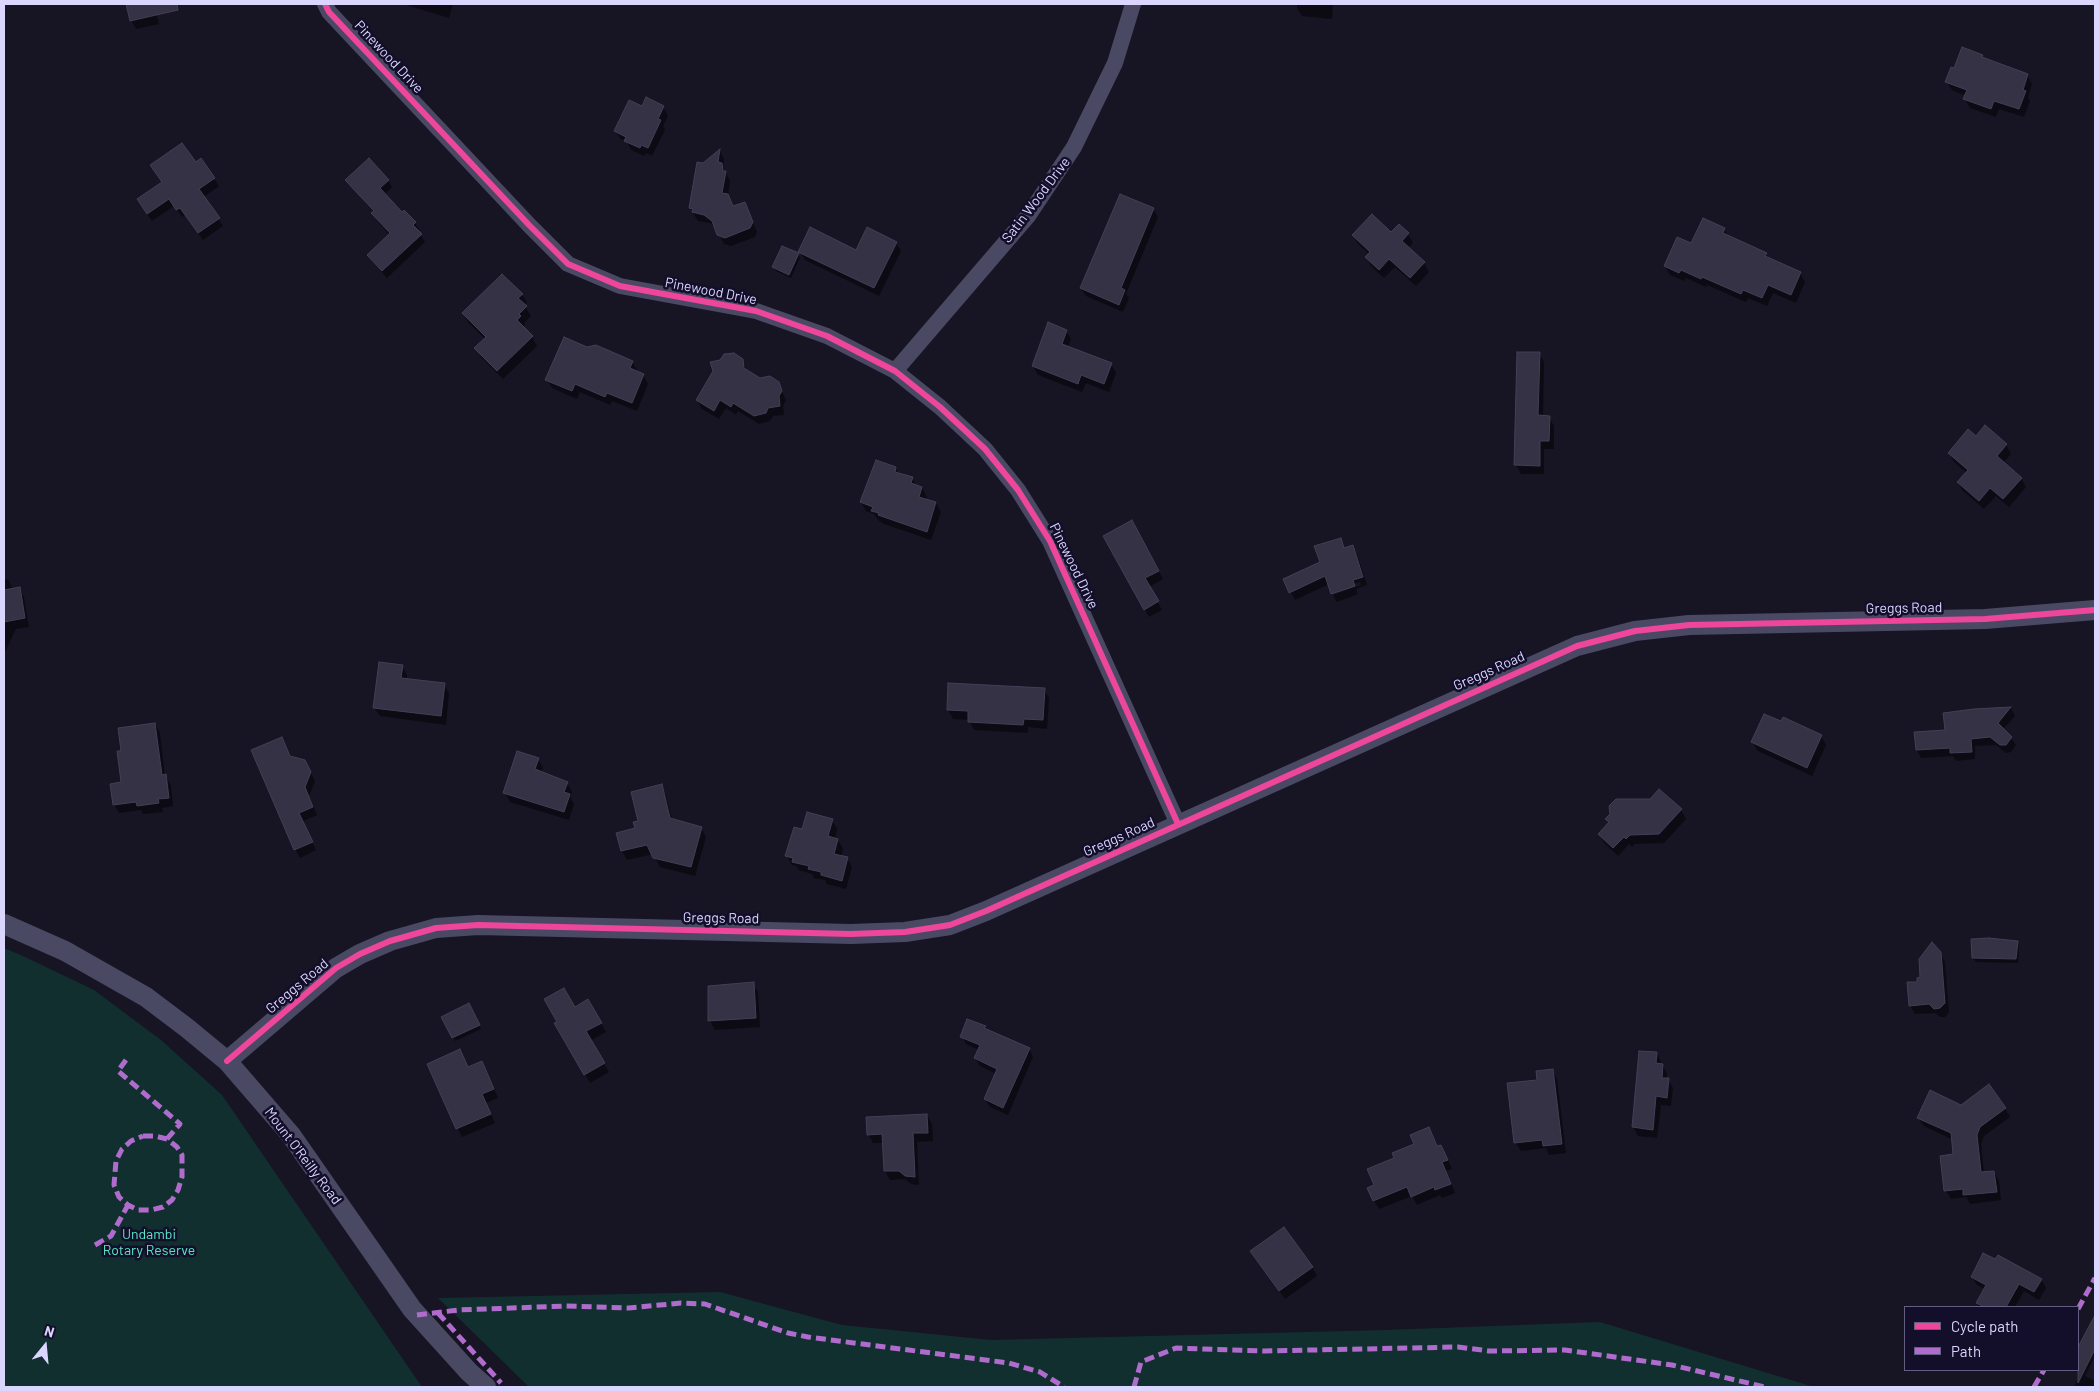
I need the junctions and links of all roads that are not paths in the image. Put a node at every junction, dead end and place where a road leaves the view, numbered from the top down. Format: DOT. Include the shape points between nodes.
graph roads {
  1 [pos="325,4"];
  2 [pos="1133,4"];
  3 [pos="896,371"];
  4 [pos="2095,610"];
  5 [pos="1178,824"];
  6 [pos="4,924"];
  7 [pos="227,1061"];
  8 [pos="486,1387"];
  1 -- 3 [label="street, Pinewood Drive" via="341,25 568,264 620,286 756,311 827,336"];
  2 -- 3 [label="street, Satin Wood Drive" via="1115,63 1074,147 1028,216"];
  3 -- 5 [label="street, Pinewood Drive" via="940,406 985,449 1018,490 1050,541"];
  4 -- 5 [label="street, Greggs Road" via="1984,619 1689,625 1635,631 1577,646"];
  5 -- 7 [label="street, Greggs Road" via="986,911 950,925 905,932 851,934 478,925 436,928 390,941 336,968"];
  6 -- 7 [label="street, Mount O'Reilly Road" via="65,951 146,997"];
  7 -- 8 [label="street, Mount O'Reilly Road" via="291,1135 412,1309"];
}
